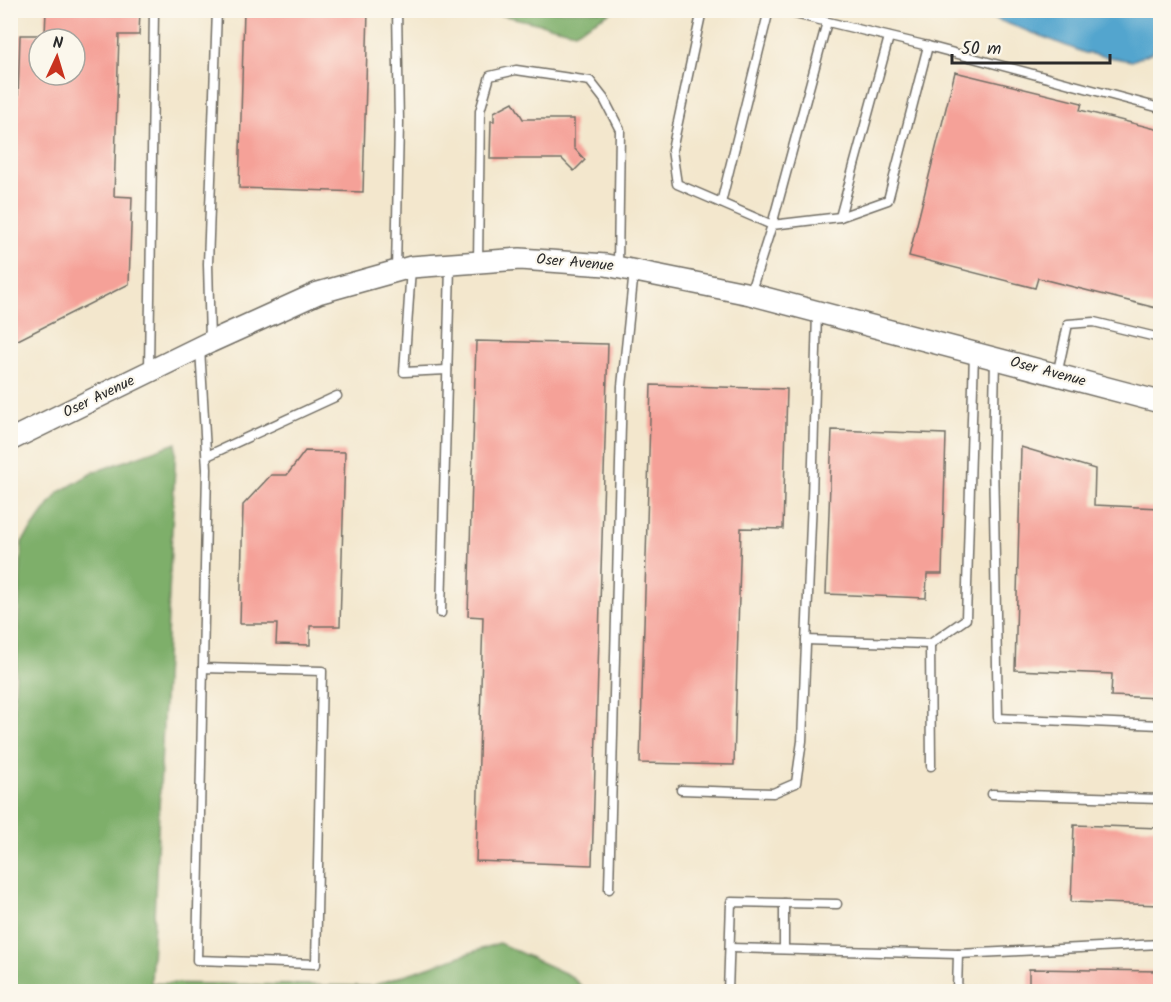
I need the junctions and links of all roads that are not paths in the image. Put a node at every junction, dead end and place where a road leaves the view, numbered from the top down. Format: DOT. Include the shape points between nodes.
graph roads {
  1 [pos="154,10"];
  2 [pos="217,10"];
  3 [pos="397,10"];
  4 [pos="702,10"];
  5 [pos="769,10"];
  6 [pos="778,10"];
  7 [pos="827,22"];
  8 [pos="889,37"];
  9 [pos="928,46"];
  10 [pos="1161,108"];
  11 [pos="721,203"];
  12 [pos="840,217"];
  13 [pos="772,225"];
  14 [pos="478,262"];
  15 [pos="450,266"];
  16 [pos="626,268"];
  17 [pos="403,270"];
  18 [pos="750,294"];
  19 [pos="817,312"];
  20 [pos="1161,338"];
  21 [pos="205,345"];
  22 [pos="974,353"];
  23 [pos="995,359"];
  24 [pos="447,370"];
  25 [pos="149,373"];
  26 [pos="1057,375"];
  27 [pos="337,396"];
  28 [pos="1161,402"];
  29 [pos="10,440"];
  30 [pos="207,456"];
  31 [pos="441,613"];
  32 [pos="806,640"];
  33 [pos="930,644"];
  34 [pos="203,668"];
  35 [pos="1161,725"];
  36 [pos="931,766"];
  37 [pos="681,790"];
  38 [pos="992,794"];
  39 [pos="1161,798"];
  40 [pos="609,889"];
  41 [pos="784,903"];
  42 [pos="837,904"];
  43 [pos="1161,944"];
  44 [pos="730,948"];
  45 [pos="784,949"];
  46 [pos="958,954"];
  47 [pos="728,992"];
  48 [pos="957,992"];
  1 -- 25 [label="lane"];
  2 -- 21 [label="lane"];
  3 -- 17 [label="lane"];
  4 -- 11 [label="lane" via="672,150 677,184"];
  5 -- 11 [label="lane"];
  6 -- 7 [label="lane"];
  7 -- 8 [label="lane"];
  7 -- 13 [label="lane"];
  8 -- 9 [label="lane"];
  8 -- 12 [label="lane"];
  9 -- 10 [label="lane"];
  9 -- 12 [label="lane" via="888,200"];
  11 -- 13 [label="lane"];
  12 -- 13 [label="lane"];
  13 -- 18 [label="lane"];
  14 -- 15 [label="street, Oser Avenue"];
  14 -- 16 [label="street, Oser Avenue" via="520,259"];
  14 -- 16 [label="lane" via="480,111 490,76 516,70 590,81 609,109 620,130"];
  15 -- 17 [label="street, Oser Avenue"];
  15 -- 24 [label="lane"];
  16 -- 18 [label="street, Oser Avenue"];
  16 -- 40 [label="lane"];
  17 -- 21 [label="street, Oser Avenue" via="318,293"];
  17 -- 24 [label="lane" via="404,372"];
  18 -- 19 [label="street, Oser Avenue"];
  19 -- 22 [label="street, Oser Avenue"];
  19 -- 32 [label="lane"];
  20 -- 26 [label="lane" via="1094,322 1068,324"];
  21 -- 25 [label="street, Oser Avenue"];
  21 -- 30 [label="lane"];
  22 -- 23 [label="street, Oser Avenue"];
  22 -- 33 [label="lane" via="966,620"];
  23 -- 26 [label="street, Oser Avenue"];
  23 -- 35 [label="lane" via="998,718"];
  24 -- 31 [label="lane"];
  25 -- 29 [label="street, Oser Avenue"];
  26 -- 28 [label="street, Oser Avenue"];
  27 -- 30 [label="lane"];
  30 -- 34 [label="lane"];
  32 -- 33 [label="lane"];
  32 -- 37 [label="lane" via="802,741 796,783 773,793"];
  33 -- 36 [label="lane"];
  34 -- 34 [label="lane" via="197,960 316,964 322,671"];
  38 -- 39 [label="lane"];
  41 -- 42 [label="lane"];
  41 -- 44 [label="lane" via="731,902"];
  41 -- 45 [label="lane"];
  43 -- 46 [label="lane"];
  44 -- 45 [label="lane"];
  44 -- 47 [label="lane"];
  45 -- 46 [label="lane"];
  46 -- 48 [label="lane"];
}
